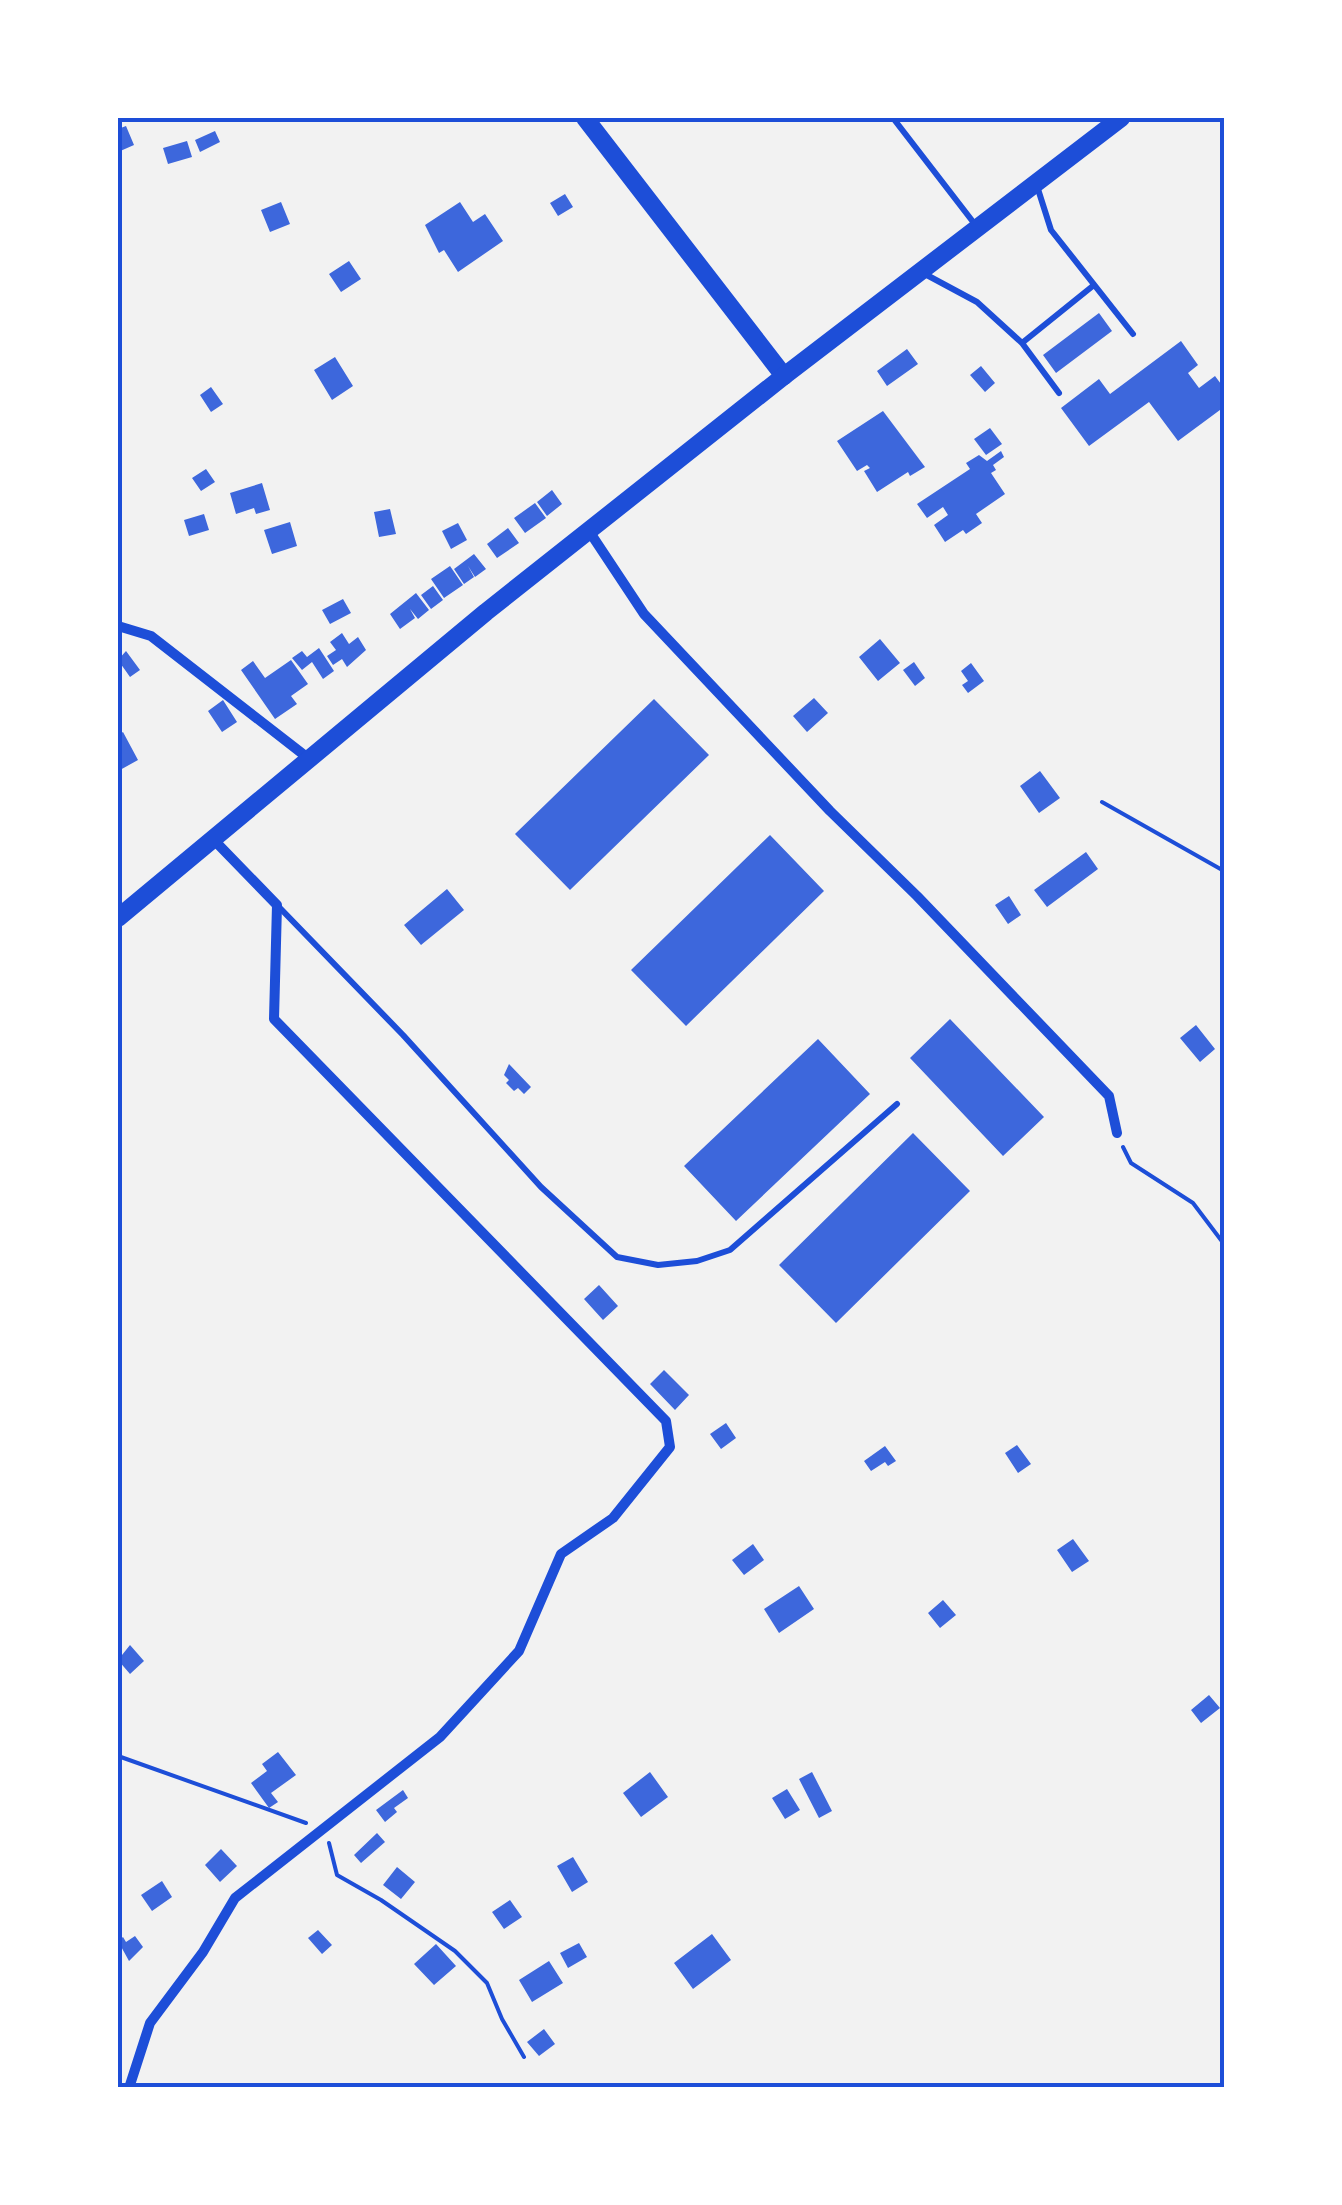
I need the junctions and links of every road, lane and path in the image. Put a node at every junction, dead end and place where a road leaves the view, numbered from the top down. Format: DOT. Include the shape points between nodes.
graph roads {
  1 [pos="585,118"];
  2 [pos="893,118"];
  3 [pos="1120,118"];
  4 [pos="1036,183"];
  5 [pos="978,228"];
  6 [pos="922,272"];
  7 [pos="1094,285"];
  8 [pos="1133,334"];
  9 [pos="1022,343"];
  10 [pos="784,376"];
  11 [pos="1060,392"];
  12 [pos="588,531"];
  13 [pos="118,626"];
  14 [pos="308,758"];
  15 [pos="1102,802"];
  16 [pos="212,838"];
  17 [pos="1224,871"];
  18 [pos="277,904"];
  19 [pos="118,918"];
  20 [pos="897,1104"];
  21 [pos="1118,1134"];
  22 [pos="1224,1244"];
  23 [pos="118,1756"];
  24 [pos="325,1829"];
  25 [pos="524,2057"];
  26 [pos="129,2088"];
  1 -- 10 [label="main road"];
  2 -- 5 [label="lane"];
  3 -- 4 [label="main road"];
  4 -- 5 [label="main road"];
  4 -- 7 [label="lane" via="1051,230"];
  5 -- 6 [label="main road"];
  6 -- 9 [label="lane" via="977,302"];
  6 -- 10 [label="main road"];
  7 -- 8 [label="lane"];
  7 -- 9 [label="lane"];
  9 -- 11 [label="lane"];
  10 -- 12 [label="main road"];
  12 -- 14 [label="main road"];
  12 -- 21 [label="street" via="644,614 1109,1096"];
  13 -- 14 [label="street" via="151,636"];
  14 -- 16 [label="main road"];
  15 -- 17 [label="path"];
  16 -- 18 [label="street"];
  16 -- 19 [label="main road"];
  18 -- 20 [label="lane" via="541,1187 616,1257 658,1265 730,1250"];
  18 -- 24 [label="street" via="274,1019 666,1421 670,1447 614,1518 561,1554 519,1651 440,1737"];
  21 -- 22 [label="path" via="1131,1163 1194,1202"];
  23 -- 24 [label="path"];
  24 -- 25 [label="path" via="338,1875 455,1951 486,1983"];
  24 -- 26 [label="street" via="235,1898 150,2022"];
}
